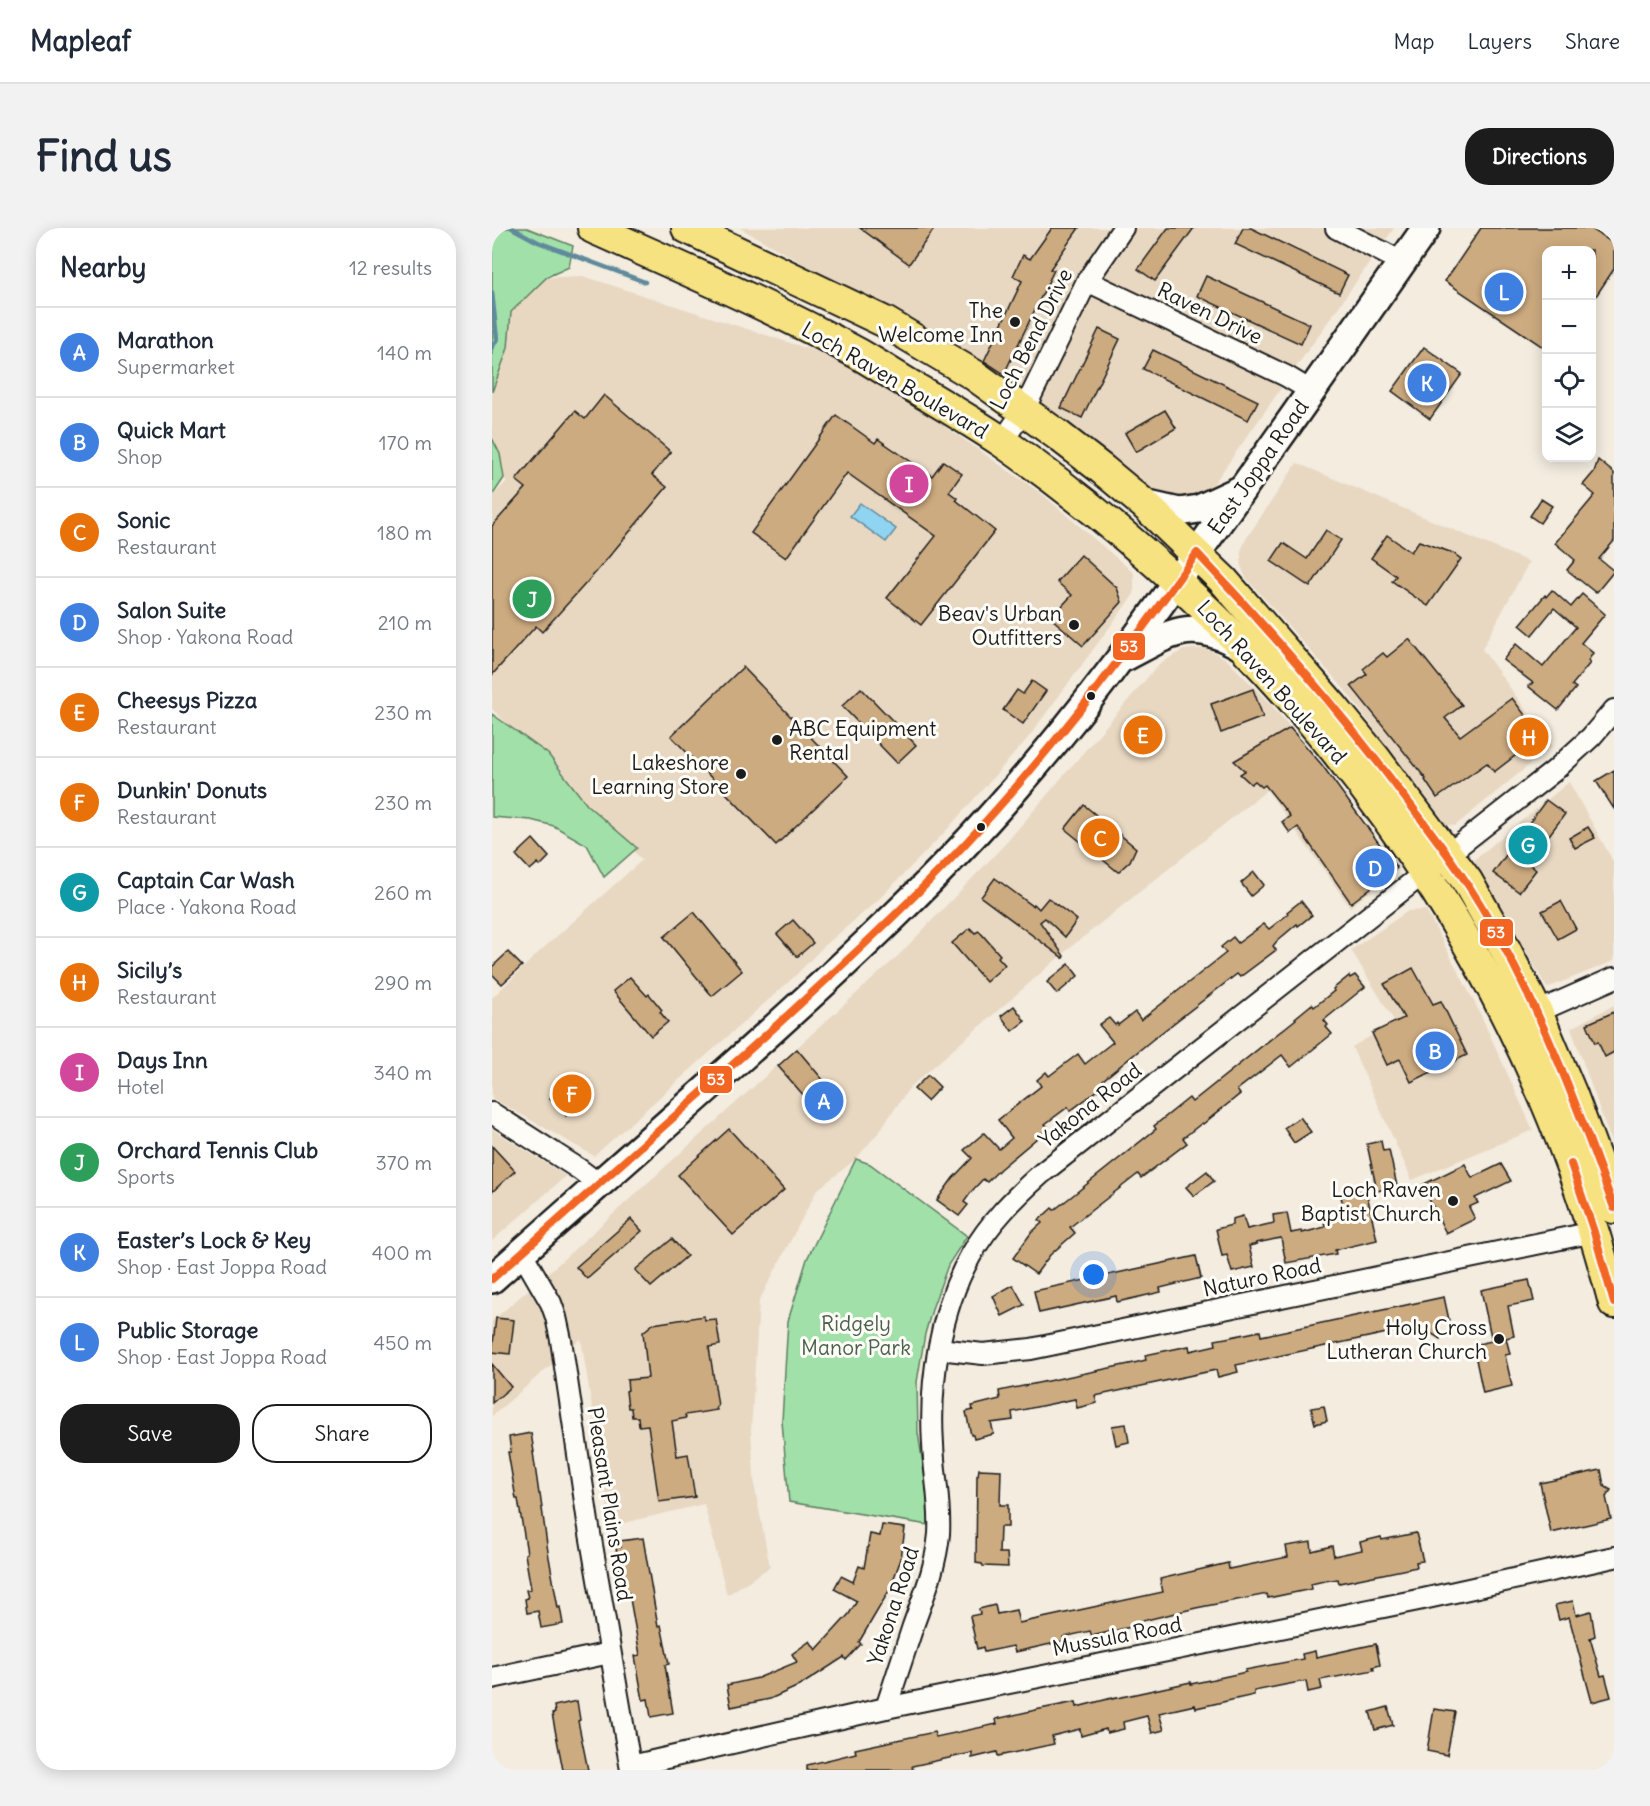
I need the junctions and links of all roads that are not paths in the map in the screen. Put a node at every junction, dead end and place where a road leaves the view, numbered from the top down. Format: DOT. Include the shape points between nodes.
graph roads {
  1 [pos="593,228"];
  2 [pos="687,228"];
  3 [pos="1123,228"];
  4 [pos="1336,228"];
  5 [pos="1426,228"];
  6 [pos="1402,262"];
  7 [pos="1087,281"];
  8 [pos="1311,391"];
  9 [pos="1024,410"];
  10 [pos="1002,442"];
  11 [pos="1244,488"];
  12 [pos="1144,504"];
  13 [pos="1197,553"];
  14 [pos="1177,581"];
  15 [pos="1247,649"];
  16 [pos="1121,659"];
  17 [pos="1614,710"];
  18 [pos="1436,864"];
  19 [pos="1614,978"];
  20 [pos="1537,1012"];
  21 [pos="492,1113"];
  22 [pos="599,1184"];
  23 [pos="1614,1208"];
  24 [pos="1594,1232"];
  25 [pos="522,1252"];
  26 [pos="492,1279"];
  27 [pos="1614,1303"];
  28 [pos="939,1349"];
  29 [pos="1614,1557"];
  30 [pos="610,1653"];
  31 [pos="492,1678"];
  32 [pos="886,1707"];
  33 [pos="631,1768"];
  1 -- 10 [label="main road, Loch Raven Boulevard" via="808,327"];
  2 -- 9 [label="main road, Loch Raven Boulevard" via="885,322 975,375"];
  3 -- 7 [label="street, Loch Bend Drive"];
  4 -- 6 [label="street"];
  5 -- 6 [label="main road, East Joppa Road"];
  6 -- 8 [label="main road, East Joppa Road"];
  7 -- 8 [label="street, Raven Drive"];
  7 -- 9 [label="street, Loch Bend Drive"];
  8 -- 11 [label="main road, East Joppa Road"];
  9 -- 10 [label="street, Loch Bend Drive"];
  9 -- 12 [label="main road, Loch Raven Boulevard"];
  10 -- 14 [label="main road, Loch Raven Boulevard"];
  11 -- 12 [label="main road" via="1199,509 1179,512"];
  11 -- 13 [label="main road, East Joppa Road"];
  12 -- 13 [label="main road, Loch Raven Boulevard"];
  13 -- 14 [label="main road, East Joppa Road"];
  13 -- 18 [label="main road, Loch Raven Boulevard" via="1263,624 1375,758"];
  14 -- 15 [label="main road, Loch Raven Boulevard"];
  14 -- 16 [label="main road, East Joppa Road"];
  15 -- 16 [label="main road" via="1221,635 1195,629 1171,634"];
  15 -- 18 [label="main road, Loch Raven Boulevard"];
  16 -- 22 [label="main road, East Joppa Road" via="1053,746 903,909"];
  17 -- 18 [label="street, Yakona Road" via="1568,759"];
  18 -- 20 [label="main road, Loch Raven Boulevard" via="1467,881"];
  18 -- 24 [label="main road, Loch Raven Boulevard" via="1564,1146"];
  18 -- 28 [label="street, Yakona Road" via="1020,1193 985,1233 958,1279"];
  19 -- 20 [label="street"];
  20 -- 23 [label="main road, Loch Raven Boulevard"];
  21 -- 22 [label="street"];
  22 -- 25 [label="main road, East Joppa Road"];
  24 -- 27 [label="main road, Loch Raven Boulevard"];
  24 -- 28 [label="street, Naturo Road" via="1031,1349 983,1354"];
  25 -- 26 [label="main road, East Joppa Road"];
  25 -- 30 [label="street, Pleasant Plains Road" via="556,1317"];
  28 -- 32 [label="street, Yakona Road" via="932,1407 940,1509 936,1558"];
  29 -- 32 [label="street, Mussula Road"];
  30 -- 31 [label="street"];
  30 -- 33 [label="street, Pleasant Plains Road"];
  32 -- 33 [label="street, Mussula Road"];
}
